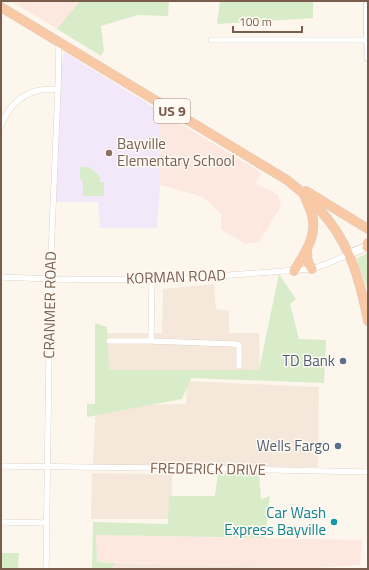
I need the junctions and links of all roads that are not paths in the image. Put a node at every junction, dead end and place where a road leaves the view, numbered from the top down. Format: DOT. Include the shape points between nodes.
graph roads {
  1 [pos="367,1"];
  2 [pos="1,7"];
  3 [pos="211,40"];
  4 [pos="368,40"];
  5 [pos="59,42"];
  6 [pos="368,58"];
  7 [pos="58,89"];
  8 [pos="1,126"];
  9 [pos="287,180"];
  10 [pos="304,194"];
  11 [pos="367,229"];
  12 [pos="368,245"];
  13 [pos="307,249"];
  14 [pos="349,254"];
  15 [pos="312,269"];
  16 [pos="294,271"];
  17 [pos="1,277"];
  18 [pos="50,279"];
  19 [pos="152,280"];
  20 [pos="368,320"];
  21 [pos="109,341"];
  22 [pos="151,341"];
  23 [pos="239,366"];
  24 [pos="1,466"];
  25 [pos="48,467"];
  26 [pos="368,472"];
  27 [pos="1,522"];
  28 [pos="47,523"];
  29 [pos="46,569"];
  1 -- 4 [label="street"];
  2 -- 5 [label="highway, US 9"];
  3 -- 4 [label="street"];
  4 -- 6 [label="street"];
  5 -- 7 [label="street, CRANMER ROAD"];
  5 -- 9 [label="highway, US 9"];
  7 -- 8 [label="street" via="23,96 11,107"];
  7 -- 18 [label="street, CRANMER ROAD"];
  9 -- 10 [label="highway, US 9"];
  9 -- 11 [label="highway"];
  10 -- 13 [label="highway" via="314,224 313,235"];
  10 -- 14 [label="highway, US 9" via="338,232"];
  12 -- 14 [label="main road"];
  13 -- 15 [label="highway" via="307,259"];
  13 -- 16 [label="highway"];
  14 -- 15 [label="street, KORMAN ROAD"];
  14 -- 20 [label="highway, US 9"];
  15 -- 16 [label="street, KORMAN ROAD"];
  16 -- 19 [label="street, KORMAN ROAD"];
  17 -- 18 [label="street, KORMAN ROAD"];
  18 -- 19 [label="street, KORMAN ROAD"];
  18 -- 25 [label="street, CRANMER ROAD"];
  19 -- 22 [label="street"];
  21 -- 22 [label="street"];
  22 -- 23 [label="street" via="238,345"];
  24 -- 25 [label="street, FREDERICK DRIVE"];
  25 -- 26 [label="street, FREDERICK DRIVE"];
  25 -- 28 [label="street, CRANMER ROAD"];
  27 -- 28 [label="street"];
  28 -- 29 [label="street, CRANMER ROAD"];
}
